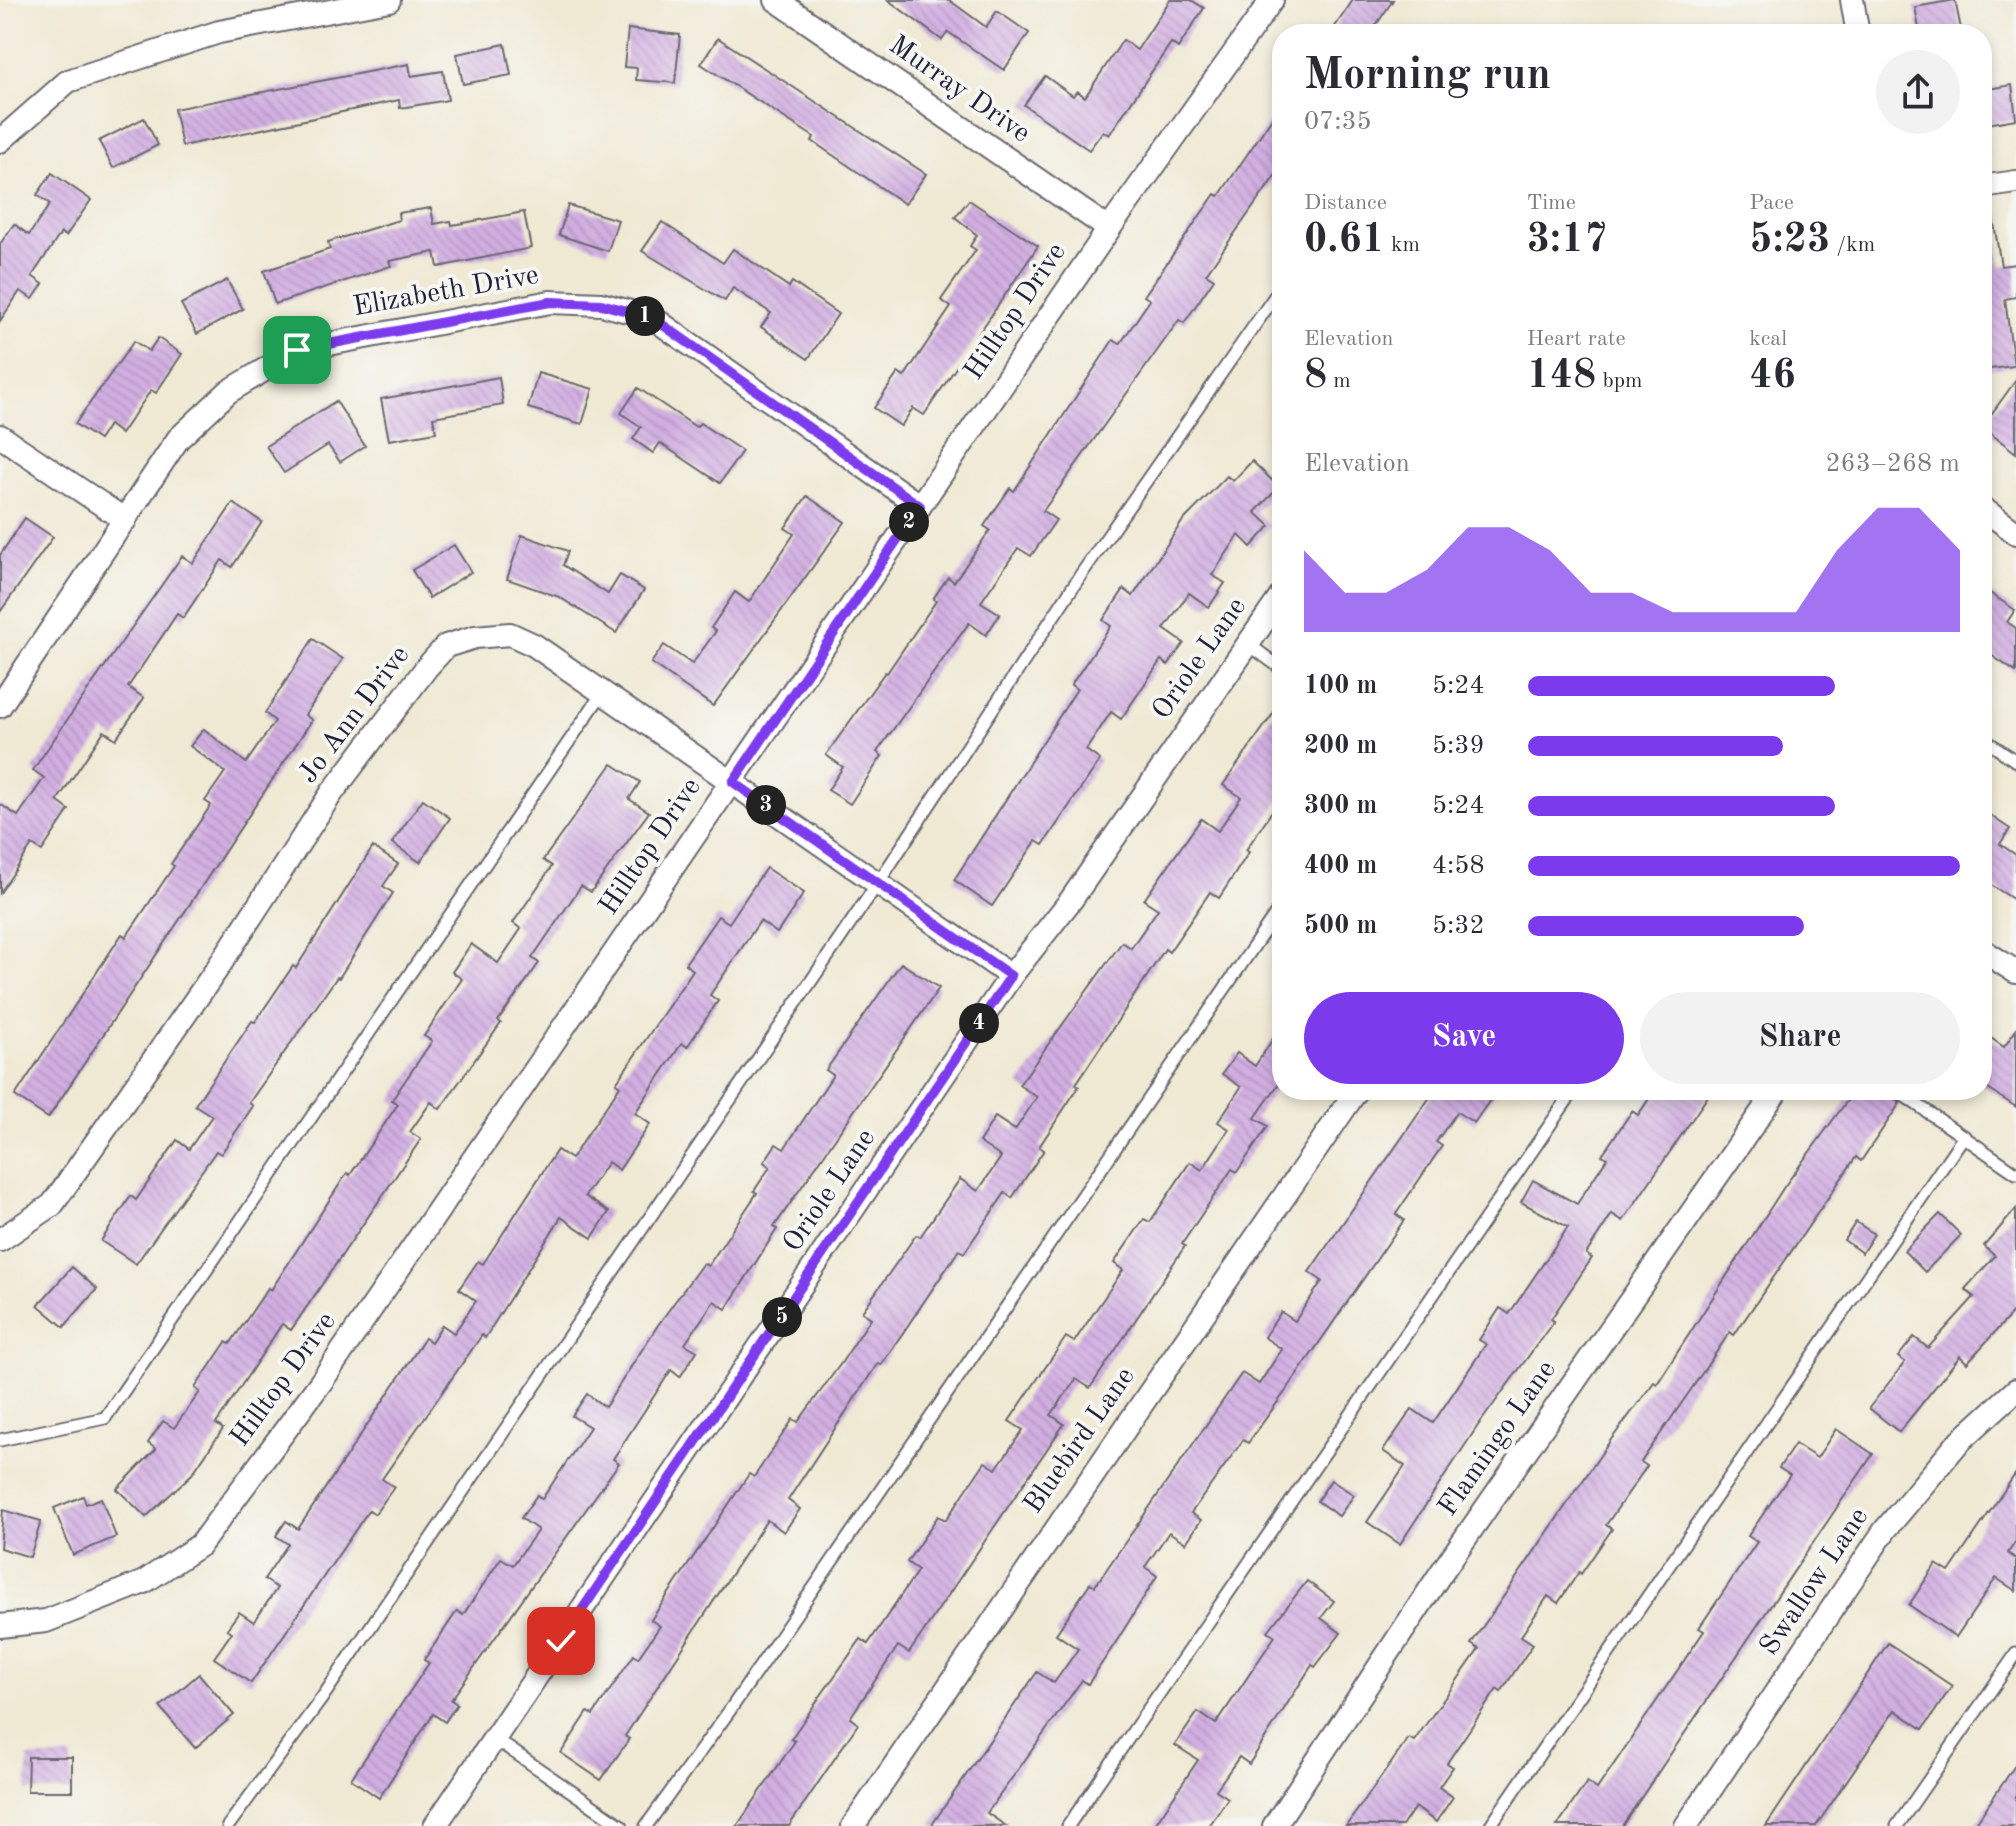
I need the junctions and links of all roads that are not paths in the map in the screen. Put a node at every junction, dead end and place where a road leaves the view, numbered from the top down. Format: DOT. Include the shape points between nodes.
graph roads {
  1 [pos="389,0"];
  2 [pos="776,0"];
  3 [pos="1272,0"];
  4 [pos="1852,0"];
  5 [pos="1856,24"];
  6 [pos="0,141"];
  7 [pos="2016,182"];
  8 [pos="1992,186"];
  9 [pos="1109,229"];
  10 [pos="1272,300"];
  11 [pos="0,436"];
  12 [pos="920,506"];
  13 [pos="1992,515"];
  14 [pos="125,520"];
  15 [pos="2016,533"];
  16 [pos="1272,609"];
  17 [pos="1247,643"];
  18 [pos="1272,662"];
  19 [pos="603,692"];
  20 [pos="0,706"];
  21 [pos="1992,745"];
  22 [pos="2016,761"];
  23 [pos="733,782"];
  24 [pos="878,883"];
  25 [pos="1272,920"];
  26 [pos="1992,956"];
  27 [pos="2016,972"];
  28 [pos="1011,976"];
  29 [pos="1350,1100"];
  30 [pos="1567,1100"];
  31 [pos="1770,1100"];
  32 [pos="1911,1100"];
  33 [pos="1964,1136"];
  34 [pos="2016,1173"];
  35 [pos="0,1240"];
  36 [pos="2016,1390"];
  37 [pos="0,1440"];
  38 [pos="0,1626"];
  39 [pos="2016,1654"];
  40 [pos="495,1739"];
  41 [pos="228,1826"];
  42 [pos="435,1826"];
  43 [pos="622,1826"];
  44 [pos="646,1826"];
  45 [pos="853,1826"];
  46 [pos="1068,1826"];
  47 [pos="1274,1826"];
  48 [pos="1490,1826"];
  49 [pos="1686,1826"];
  50 [pos="1897,1826"];
  1 -- 6 [label="street" via="219,32 68,81"];
  2 -- 9 [label="street, Murray Drive"];
  3 -- 9 [label="street, Hilltop Drive"];
  4 -- 5 [label="street"];
  7 -- 8 [label="street"];
  9 -- 12 [label="street, Hilltop Drive"];
  10 -- 24 [label="lane" via="1080,576"];
  11 -- 14 [label="street"];
  12 -- 14 [label="street, Elizabeth Drive" via="653,318 601,304 550,302 297,350 228,392 178,439"];
  12 -- 23 [label="street, Hilltop Drive"];
  13 -- 15 [label="street"];
  14 -- 20 [label="street, Elizabeth Drive"];
  16 -- 17 [label="street, Oriole Lane"];
  17 -- 18 [label="lane"];
  17 -- 28 [label="street, Oriole Lane" via="1071,900"];
  19 -- 23 [label="street, Jo Ann Drive"];
  19 -- 35 [label="street, Jo Ann Drive" via="510,634 446,646 331,794 52,1205"];
  19 -- 37 [label="lane" via="105,1418"];
  21 -- 22 [label="lane"];
  23 -- 24 [label="street, Jo Ann Drive"];
  23 -- 38 [label="street, Hilltop Drive" via="321,1382 200,1545 144,1582 46,1621"];
  24 -- 28 [label="street, Jo Ann Drive"];
  24 -- 41 [label="lane" via="322,1698"];
  25 -- 44 [label="lane"];
  26 -- 27 [label="street"];
  28 -- 40 [label="street, Oriole Lane"];
  29 -- 45 [label="street, Bluebird Lane"];
  30 -- 46 [label="lane"];
  31 -- 47 [label="street, Flamingo Lane" via="1441,1573"];
  32 -- 33 [label="lane"];
  33 -- 34 [label="lane"];
  33 -- 48 [label="lane"];
  36 -- 49 [label="street, Swallow Lane" via="1958,1443 1885,1530"];
  39 -- 50 [label="lane"];
  40 -- 42 [label="street, Oriole Lane"];
  40 -- 43 [label="lane"];
}
